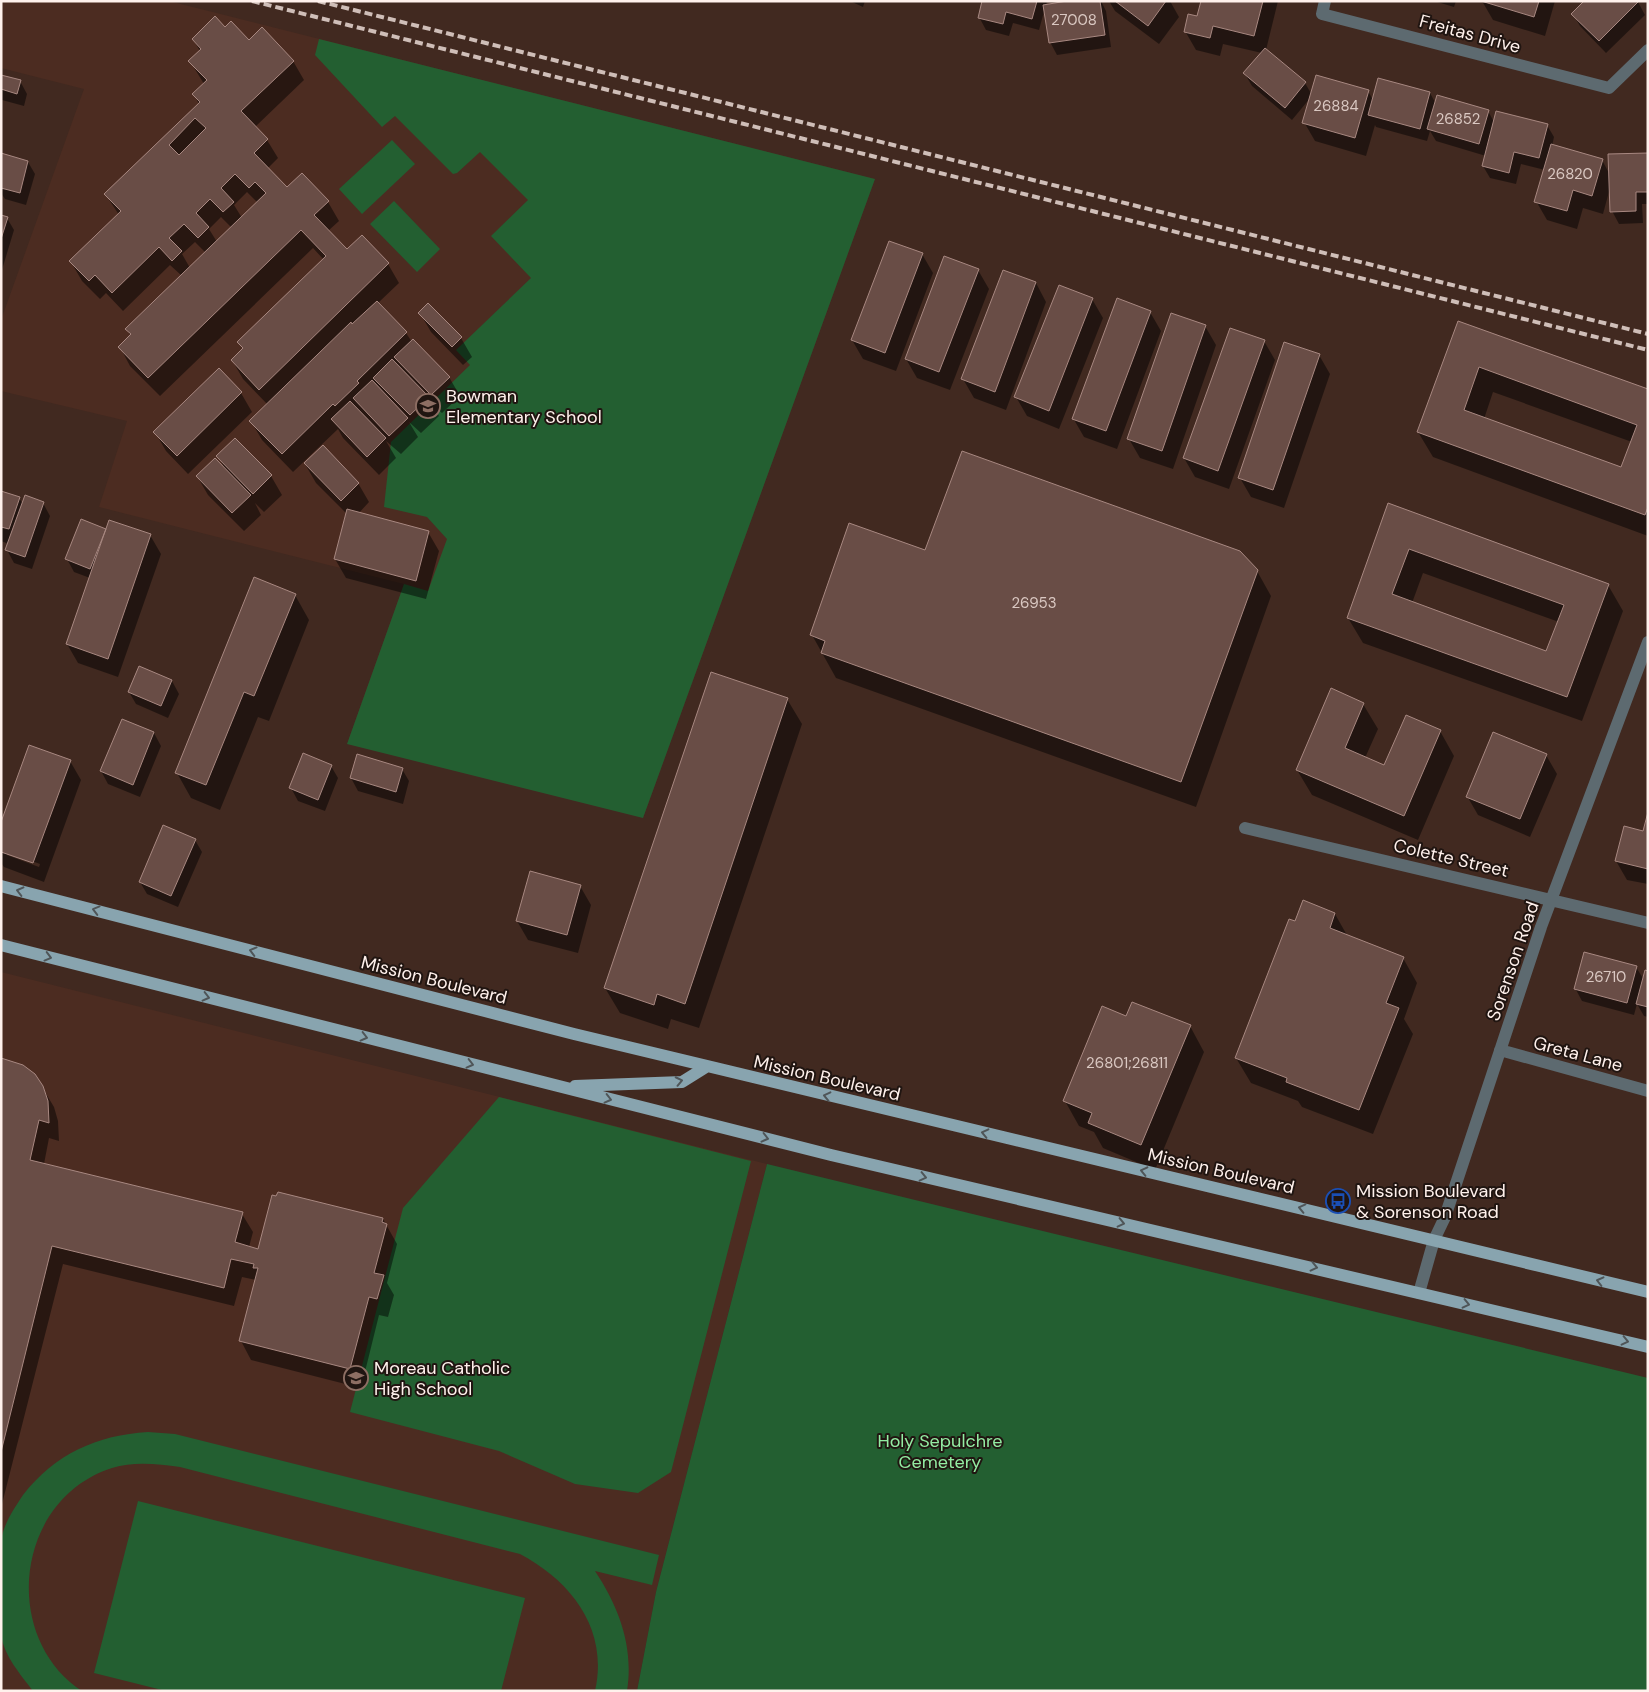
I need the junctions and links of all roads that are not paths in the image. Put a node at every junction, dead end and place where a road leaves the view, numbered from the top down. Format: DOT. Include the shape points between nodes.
graph roads {
  1 [pos="1323,7"];
  2 [pos="1648,50"];
  3 [pos="1648,642"];
  4 [pos="1246,828"];
  5 [pos="1,886"];
  6 [pos="1552,900"];
  7 [pos="1648,923"];
  8 [pos="1,945"];
  9 [pos="1500,1050"];
  10 [pos="706,1067"];
  11 [pos="560,1087"];
  12 [pos="1648,1091"];
  13 [pos="1434,1240"];
  14 [pos="1648,1292"];
  15 [pos="1419,1293"];
  16 [pos="1648,1347"];
  1 -- 2 [label="street, Freitas Drive" via="1609,88"];
  3 -- 6 [label="street, Sorenson Road"];
  4 -- 6 [label="street, Colette Street"];
  10 -- 5 [label="main road, Mission Boulevard, one-way"];
  6 -- 7 [label="street, Colette Street"];
  6 -- 9 [label="street, Sorenson Road"];
  8 -- 11 [label="main road, one-way"];
  9 -- 12 [label="street, Greta Lane"];
  9 -- 13 [label="street, Sorenson Road"];
  11 -- 10 [label="main road, one-way" via="682,1082"];
  13 -- 10 [label="main road, Mission Boulevard, one-way"];
  11 -- 15 [label="main road, one-way" via="831,1155"];
  14 -- 13 [label="main road, Mission Boulevard, one-way"];
  13 -- 15 [label="street, Sorenson Road"];
  15 -- 16 [label="main road, one-way"];
}
